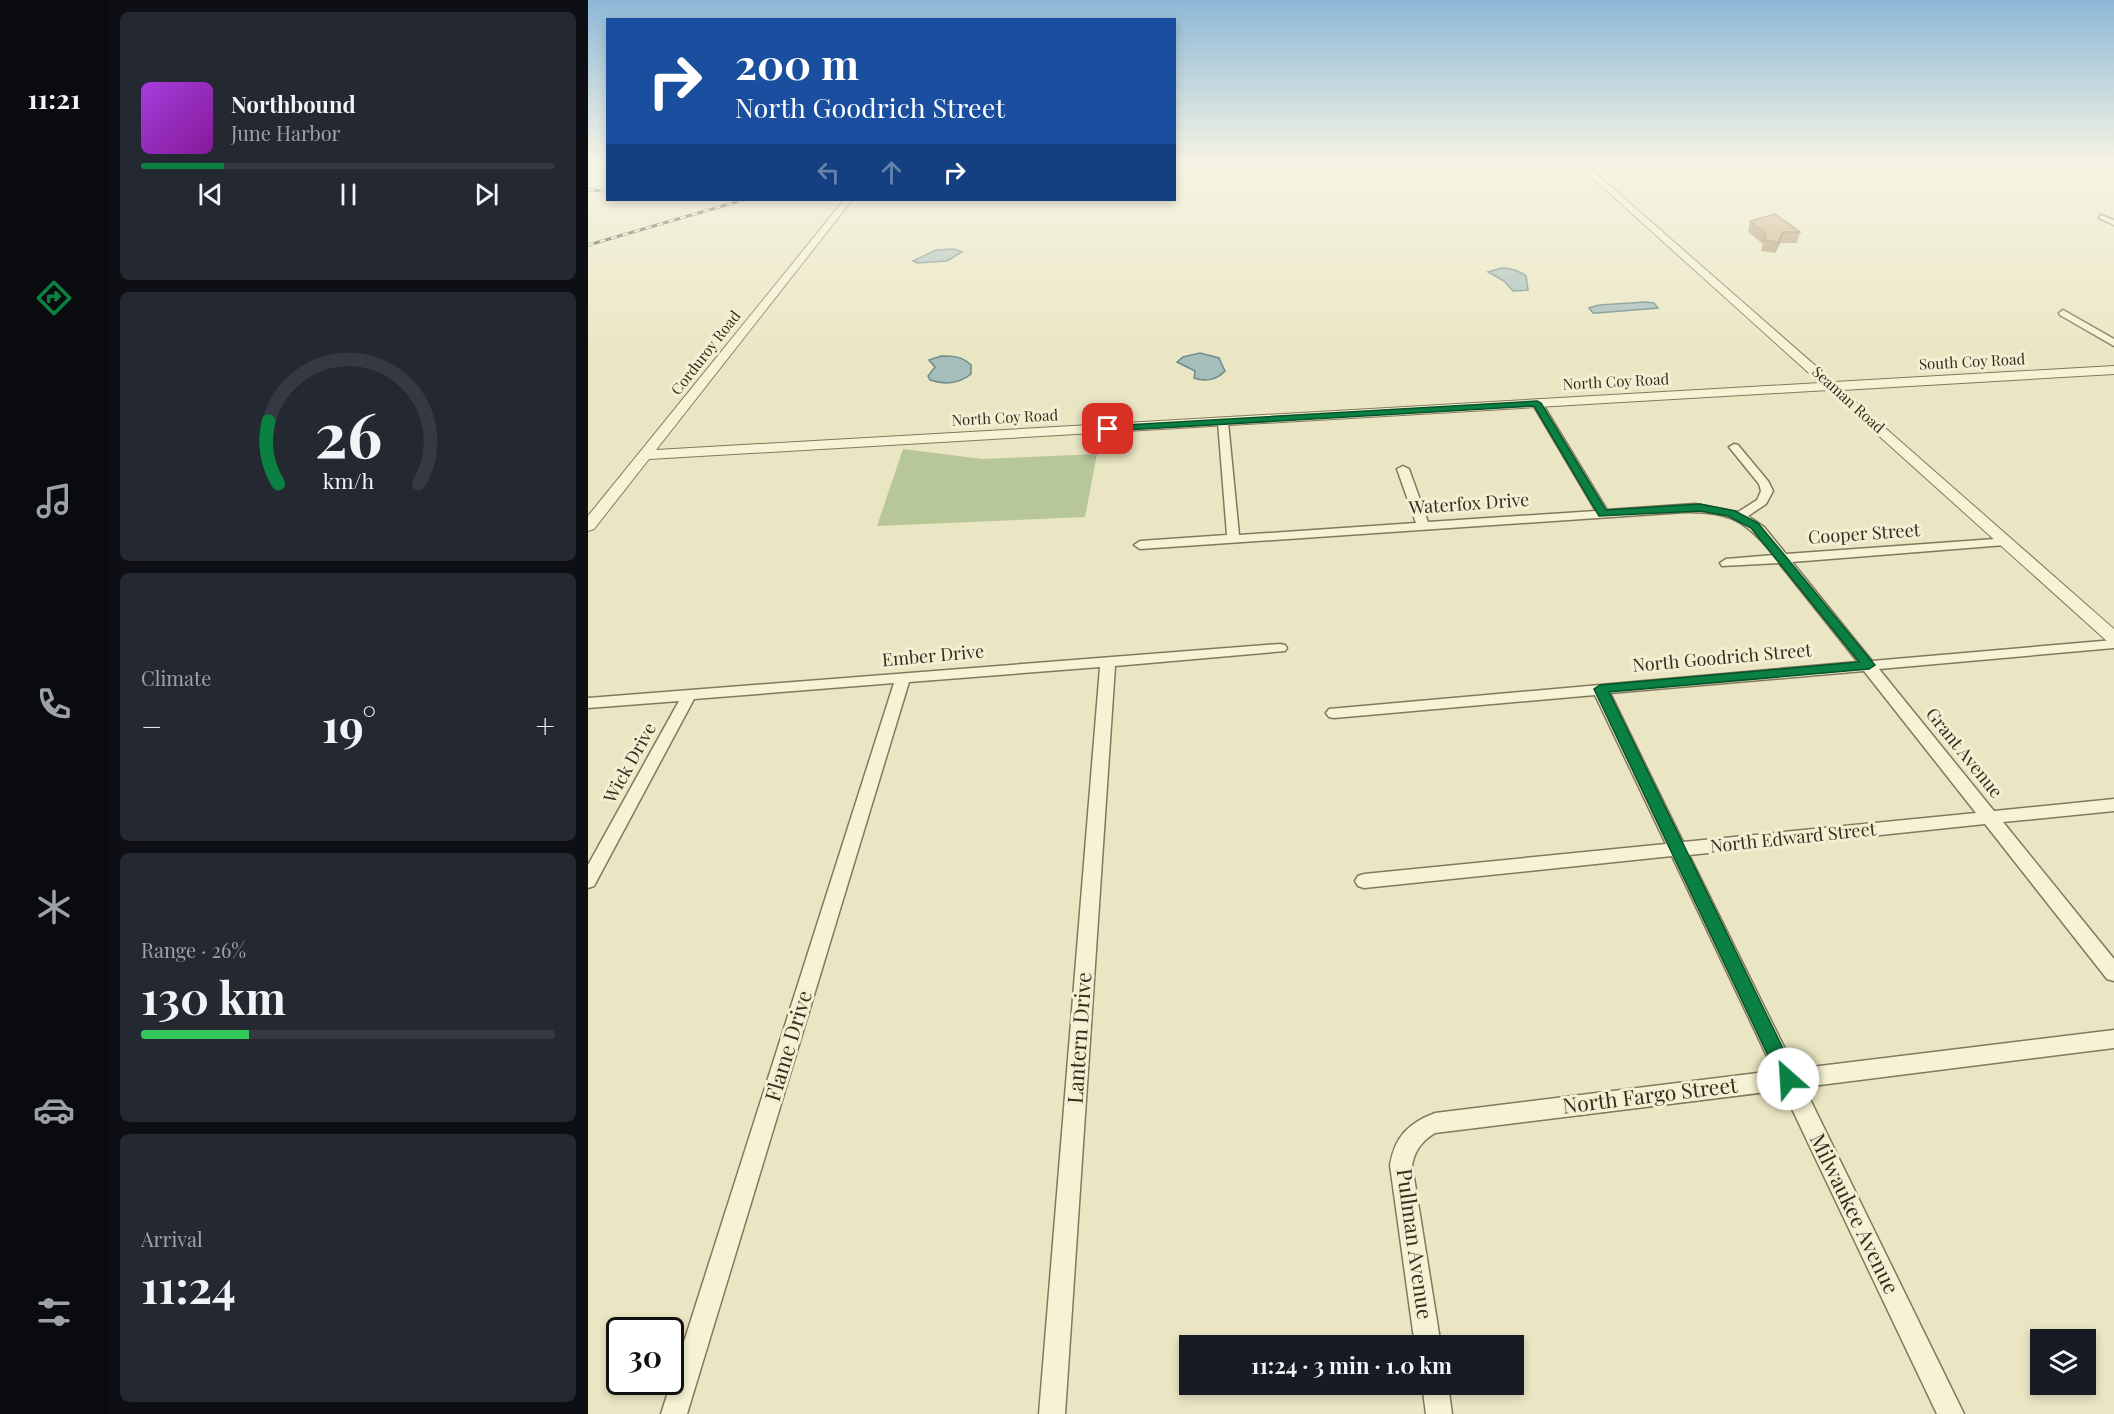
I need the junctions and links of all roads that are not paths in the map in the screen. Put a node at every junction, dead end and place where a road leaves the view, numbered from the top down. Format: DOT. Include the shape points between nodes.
graph roads {
  1 [pos="825,229"];
  2 [pos="1655,229"];
  3 [pos="2063,313"];
  4 [pos="2114,343"];
  5 [pos="2114,370"];
  6 [pos="1833,386"];
  7 [pos="1537,403"];
  8 [pos="1223,422"];
  9 [pos="1734,447"];
  10 [pos="646,455"];
  11 [pos="1403,469"];
  12 [pos="1603,513"];
  13 [pos="1739,517"];
  14 [pos="588,526"];
  15 [pos="1423,526"];
  16 [pos="1233,538"];
  17 [pos="2005,541"];
  18 [pos="1140,545"];
  19 [pos="1782,558"];
  20 [pos="1726,563"];
  21 [pos="2114,638"];
  22 [pos="2114,644"];
  23 [pos="1280,648"];
  24 [pos="1108,662"];
  25 [pos="1869,665"];
  26 [pos="903,678"];
  27 [pos="1600,689"];
  28 [pos="689,695"];
  29 [pos="588,703"];
  30 [pos="1334,713"];
  31 [pos="2114,805"];
  32 [pos="1990,818"];
  33 [pos="1678,850"];
  34 [pos="588,881"];
  35 [pos="1364,881"];
  36 [pos="2114,973"];
  37 [pos="2114,1039"];
  38 [pos="1788,1079"];
  39 [pos="1407,1143"];
  40 [pos="1426,1335"];
  41 [pos="1436,1395"];
  42 [pos="674,1414"];
  43 [pos="1052,1414"];
  44 [pos="1439,1414"];
  45 [pos="1951,1414"];
  1 -- 10 [label="street, Corduroy Road"];
  2 -- 6 [label="street, Seaman Road"];
  3 -- 4 [label="street"];
  5 -- 6 [label="street, South Coy Road"];
  6 -- 7 [label="street, North Coy Road"];
  6 -- 17 [label="street, Seaman Road"];
  7 -- 8 [label="street, North Coy Road"];
  7 -- 12 [label="street"];
  8 -- 10 [label="street, North Coy Road"];
  8 -- 16 [label="street"];
  9 -- 13 [label="street" via="1768,493 1762,502"];
  10 -- 14 [label="street, Corduroy Road"];
  11 -- 15 [label="street"];
  12 -- 13 [label="street, Waterfox Drive" via="1700,507"];
  12 -- 15 [label="street, Waterfox Drive"];
  13 -- 19 [label="street, Waterfox Drive" via="1754,525"];
  15 -- 16 [label="street, Waterfox Drive"];
  16 -- 18 [label="street, Waterfox Drive"];
  17 -- 19 [label="street, Cooper Street"];
  17 -- 21 [label="street, Seaman Road"];
  19 -- 20 [label="street, Cooper Street"];
  19 -- 25 [label="street, Grant Avenue"];
  22 -- 25 [label="street, North Goodrich Street"];
  23 -- 24 [label="street, Ember Drive"];
  24 -- 26 [label="street, Ember Drive"];
  24 -- 43 [label="street, Lantern Drive"];
  25 -- 27 [label="street, North Goodrich Street"];
  25 -- 32 [label="street, Grant Avenue"];
  26 -- 28 [label="street, Ember Drive"];
  26 -- 42 [label="street, Flame Drive"];
  27 -- 30 [label="street, North Goodrich Street"];
  27 -- 33 [label="street, Milwaukee Avenue"];
  28 -- 29 [label="street, Ember Drive"];
  28 -- 34 [label="street, Wick Drive"];
  31 -- 32 [label="street, North Edward Street"];
  32 -- 33 [label="street, North Edward Street"];
  32 -- 36 [label="street, Grant Avenue"];
  33 -- 35 [label="street, North Edward Street"];
  33 -- 38 [label="street, Milwaukee Avenue"];
  37 -- 38 [label="street, North Fargo Street"];
  38 -- 39 [label="street, North Fargo Street" via="1435,1123 1414,1133"];
  38 -- 45 [label="street, Milwaukee Avenue"];
  39 -- 40 [label="street, Pullman Avenue" via="1402,1180"];
  41 -- 44 [label="street"];
}
